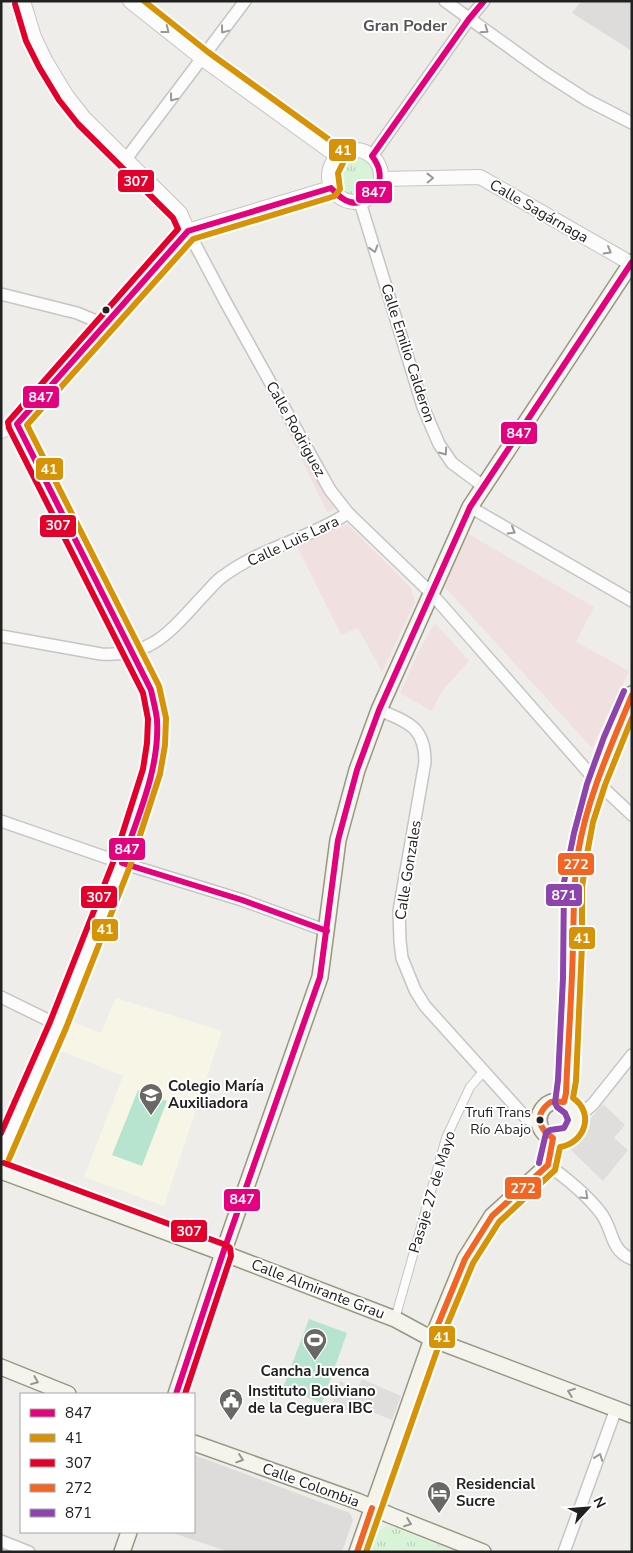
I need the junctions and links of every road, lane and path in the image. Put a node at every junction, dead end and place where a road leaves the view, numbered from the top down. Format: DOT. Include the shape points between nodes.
graph roads {
  1 [pos="23,1"];
  2 [pos="130,1"];
  3 [pos="245,1"];
  4 [pos="445,1"];
  5 [pos="484,1"];
  6 [pos="469,19"];
  7 [pos="203,59"];
  8 [pos="632,123"];
  9 [pos="337,156"];
  10 [pos="372,156"];
  11 [pos="126,159"];
  12 [pos="381,179"];
  13 [pos="331,188"];
  14 [pos="360,202"];
  15 [pos="188,231"];
  16 [pos="632,263"];
  17 [pos="1,294"];
  18 [pos="106,325"];
  19 [pos="17,424"];
  20 [pos="1,431"];
  21 [pos="483,486"];
  22 [pos="470,507"];
  23 [pos="348,513"];
  24 [pos="431,593"];
  25 [pos="632,601"];
  26 [pos="1,636"];
  27 [pos="132,653"];
  28 [pos="632,694"];
  29 [pos="378,710"];
  30 [pos="598,782"];
  31 [pos="632,815"];
  32 [pos="1,821"];
  33 [pos="122,863"];
  34 [pos="327,930"];
  35 [pos="1,997"];
  36 [pos="58,1025"];
  37 [pos="632,1056"];
  38 [pos="484,1071"];
  39 [pos="564,1102"];
  40 [pos="577,1118"];
  41 [pos="539,1124"];
  42 [pos="552,1138"];
  43 [pos="1,1155"];
  44 [pos="548,1164"];
  45 [pos="1,1171"];
  46 [pos="223,1253"];
  47 [pos="632,1259"];
  48 [pos="394,1319"];
  49 [pos="432,1339"];
  50 [pos="1,1367"];
  51 [pos="66,1393"];
  52 [pos="176,1393"];
  53 [pos="616,1409"];
  54 [pos="632,1415"];
  55 [pos="195,1443"];
  56 [pos="372,1508"];
  57 [pos="129,1533"];
  58 [pos="1,1541"];
  59 [pos="29,1552"];
  60 [pos="122,1552"];
  61 [pos="357,1552"];
  62 [pos="483,1552"];
  63 [pos="564,1552"];
  1 -- 11 [label="street, Calle Rodriguez" via="34,37 56,80 84,118"];
  2 -- 7 [label="street, one-way"];
  3 -- 7 [label="street, one-way"];
  4 -- 6 [label="street"];
  5 -- 6 [label="street"];
  6 -- 8 [label="street, one-way" via="587,100"];
  6 -- 10 [label="street"];
  7 -- 9 [label="street"];
  7 -- 11 [label="street, one-way"];
  9 -- 10 [label="street" via="351,150"];
  9 -- 13 [label="street" via="329,171"];
  10 -- 12 [label="street" via="378,163"];
  11 -- 15 [label="street, Calle Rodriguez" via="180,214"];
  12 -- 14 [label="street" via="374,194"];
  12 -- 16 [label="street, Calle Sagárnaga, one-way" via="480,177"];
  13 -- 14 [label="street" via="343,200"];
  13 -- 15 [label="street"];
  14 -- 21 [label="street, Calle Emilio Calderon, one-way" via="422,407 438,444 452,463"];
  15 -- 18 [label="street"];
  15 -- 23 [label="street, Calle Rodriguez" via="330,490"];
  16 -- 21 [label="main road"];
  17 -- 18 [label="street" via="77,313"];
  18 -- 19 [label="street"];
  19 -- 20 [label="street"];
  19 -- 27 [label="street"];
  21 -- 22 [label="main road"];
  22 -- 24 [label="main road"];
  22 -- 25 [label="street, one-way"];
  23 -- 24 [label="street, Calle Rodriguez"];
  23 -- 27 [label="street, Calle Luis Lara" via="330,525 262,553 221,577 170,631 156,642"];
  24 -- 29 [label="main road"];
  24 -- 30 [label="street, Calle Rodriguez"];
  26 -- 27 [label="street, Calle Luis Lara" via="102,654"];
  27 -- 33 [label="street" via="150,690 157,718 156,744 152,771"];
  28 -- 30 [label="main road"];
  29 -- 34 [label="main road" via="338,840"];
  29 -- 38 [label="street, Calle Gonzales" via="418,731 425,748 400,911 402,958 425,1006"];
  30 -- 31 [label="street, Calle Rodriguez"];
  30 -- 39 [label="main road" via="585,820 573,886"];
  32 -- 33 [label="street"];
  33 -- 34 [label="street"];
  33 -- 36 [label="street"];
  34 -- 46 [label="main road" via="320,977"];
  35 -- 36 [label="street"];
  36 -- 43 [label="street"];
  37 -- 40 [label="street" via="593,1104"];
  38 -- 41 [label="street, Calle Gonzales" via="526,1118"];
  38 -- 48 [label="street, Pasaje 27 de Mayo" via="470,1087 446,1138"];
  39 -- 40 [label="main road" via="573,1108"];
  39 -- 41 [label="main road" via="551,1102 545,1106"];
  40 -- 42 [label="main road" via="573,1132 567,1137"];
  41 -- 42 [label="main road"];
  42 -- 44 [label="main road"];
  44 -- 47 [label="street, one-way" via="590,1200 606,1221 615,1246"];
  44 -- 49 [label="main road" via="492,1216 465,1260"];
  45 -- 46 [label="main road, Calle Almirante Grau"];
  46 -- 48 [label="main road, Calle Almirante Grau"];
  46 -- 52 [label="main road"];
  48 -- 49 [label="main road, Calle Almirante Grau"];
  53 -- 49 [label="main road, Calle Almirante Grau, one-way"];
  49 -- 56 [label="main road"];
  50 -- 51 [label="main road, one-way"];
  53 -- 54 [label="main road, Calle Almirante Grau"];
  63 -- 53 [label="street, one-way"];
  55 -- 56 [label="main road, Calle Colombia, one-way"];
  56 -- 61 [label="main road"];
  56 -- 62 [label="main road, Calle Colombia, one-way"];
  57 -- 60 [label="main road"];
  58 -- 59 [label="street"];
}
